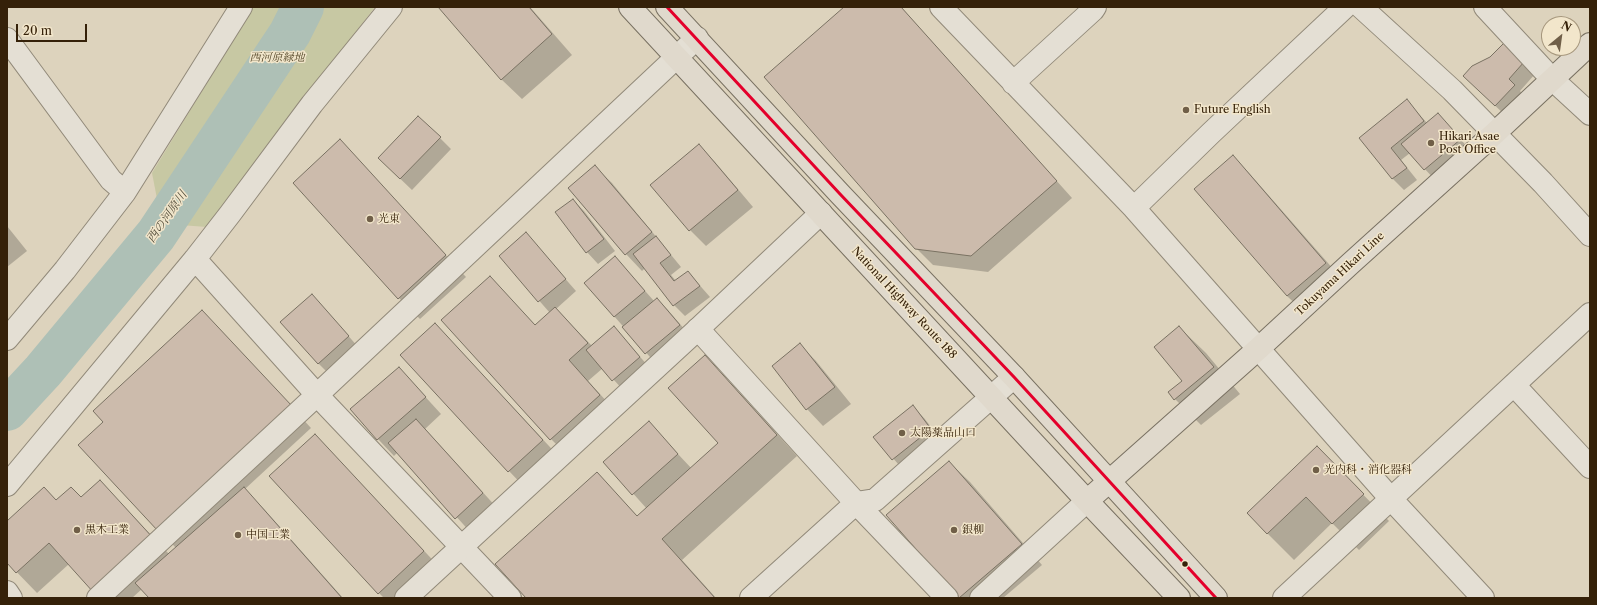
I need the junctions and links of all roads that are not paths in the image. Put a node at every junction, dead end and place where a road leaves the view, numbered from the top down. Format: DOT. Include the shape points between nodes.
graph roads {
  1 [pos="241,7"];
  2 [pos="391,7"];
  3 [pos="630,7"];
  4 [pos="667,7"];
  5 [pos="940,7"];
  6 [pos="1095,7"];
  7 [pos="1345,7"];
  8 [pos="1361,7"];
  9 [pos="1485,7"];
  10 [pos="697,38"];
  11 [pos="7,39"];
  12 [pos="1590,44"];
  13 [pos="676,57"];
  14 [pos="1552,79"];
  15 [pos="1013,83"];
  16 [pos="1590,114"];
  17 [pos="1495,133"];
  18 [pos="125,192"];
  19 [pos="840,194"];
  20 [pos="1134,208"];
  21 [pos="821,213"];
  22 [pos="1590,235"];
  23 [pos="195,258"];
  24 [pos="1590,314"];
  25 [pos="698,329"];
  26 [pos="7,339"];
  27 [pos="1258,348"];
  28 [pos="1014,377"];
  29 [pos="1514,385"];
  30 [pos="317,395"];
  31 [pos="991,396"];
  32 [pos="1590,467"];
  33 [pos="1110,482"];
  34 [pos="7,485"];
  35 [pos="1392,500"];
  36 [pos="1087,501"];
  37 [pos="856,502"];
  38 [pos="462,546"];
  39 [pos="7,592"];
  40 [pos="11,598"];
  41 [pos="98,598"];
  42 [pos="406,598"];
  43 [pos="510,598"];
  44 [pos="751,598"];
  45 [pos="947,598"];
  46 [pos="981,598"];
  47 [pos="1179,598"];
  48 [pos="1216,598"];
  49 [pos="1284,598"];
  50 [pos="1483,598"];
  1 -- 18 [label="street"];
  2 -- 23 [label="street" via="312,104"];
  3 -- 13 [label="main road, National Highway Route 188"];
  4 -- 10 [label="main road"];
  5 -- 15 [label="street"];
  6 -- 15 [label="street"];
  7 -- 20 [label="street"];
  8 -- 17 [label="street"];
  9 -- 14 [label="street"];
  10 -- 13 [label="street"];
  10 -- 19 [label="main road"];
  11 -- 18 [label="street" via="111,180"];
  12 -- 14 [label="main road, Tokuyama Hikari Line"];
  13 -- 21 [label="main road, National Highway Route 188"];
  13 -- 30 [label="street"];
  14 -- 16 [label="street"];
  14 -- 17 [label="main road, Tokuyama Hikari Line"];
  15 -- 20 [label="street"];
  17 -- 22 [label="street"];
  17 -- 27 [label="main road, Tokuyama Hikari Line"];
  18 -- 26 [label="street" via="65,270"];
  19 -- 21 [label="street"];
  19 -- 28 [label="main road"];
  20 -- 27 [label="street"];
  21 -- 25 [label="street"];
  21 -- 31 [label="main road, National Highway Route 188"];
  23 -- 30 [label="street"];
  23 -- 34 [label="street"];
  24 -- 29 [label="street"];
  25 -- 37 [label="street"];
  25 -- 38 [label="street"];
  27 -- 33 [label="main road, Tokuyama Hikari Line"];
  27 -- 35 [label="street"];
  28 -- 31 [label="street"];
  28 -- 33 [label="main road"];
  29 -- 32 [label="street"];
  29 -- 35 [label="street"];
  30 -- 38 [label="street"];
  30 -- 41 [label="street"];
  31 -- 36 [label="main road, National Highway Route 188"];
  31 -- 37 [label="street" via="875,500"];
  33 -- 36 [label="main road, Tokuyama Hikari Line"];
  33 -- 48 [label="main road"];
  35 -- 49 [label="street"];
  35 -- 50 [label="street"];
  36 -- 46 [label="street"];
  36 -- 47 [label="main road, National Highway Route 188"];
  37 -- 44 [label="street"];
  37 -- 45 [label="street"];
  38 -- 42 [label="street"];
  38 -- 43 [label="street"];
  39 -- 40 [label="street"];
}
